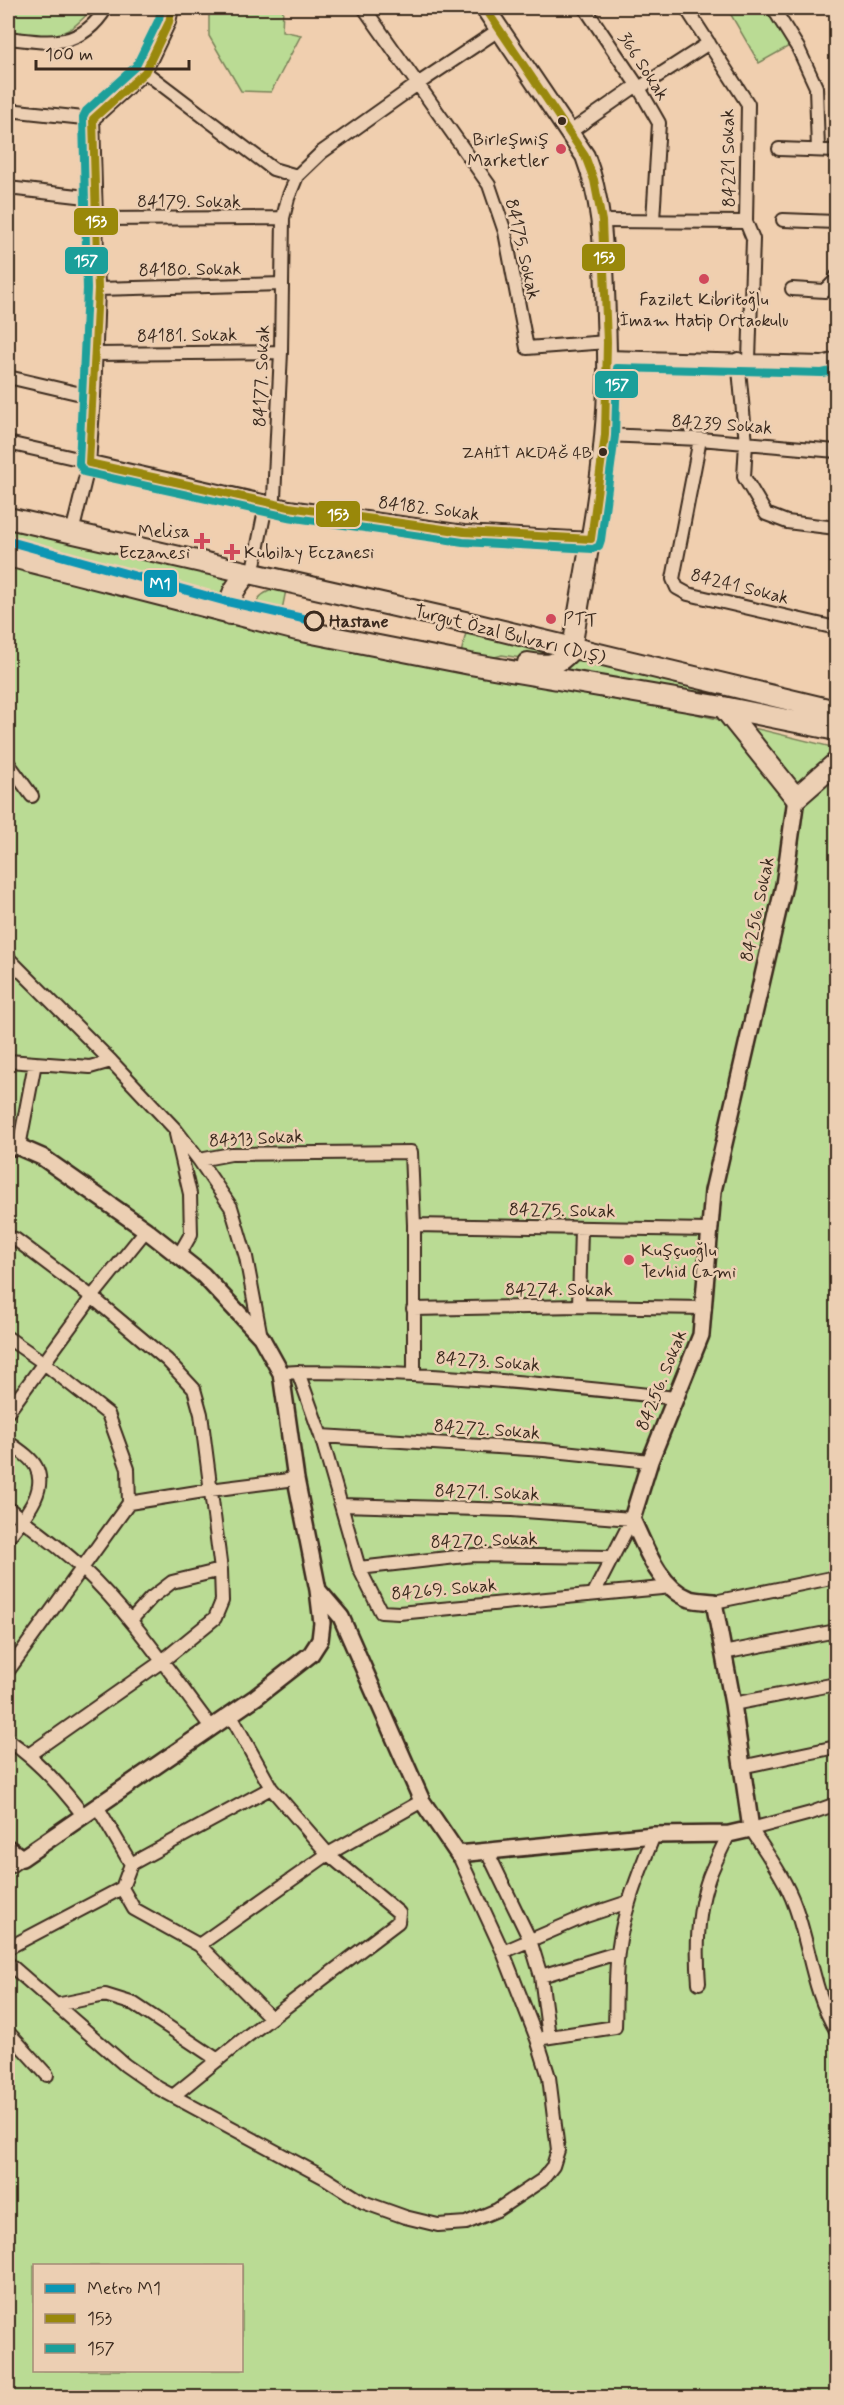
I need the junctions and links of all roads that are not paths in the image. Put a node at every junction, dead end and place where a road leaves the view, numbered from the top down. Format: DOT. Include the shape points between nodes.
graph roads {
  1 [pos="106,8"];
  2 [pos="172,8"];
  3 [pos="364,8"];
  4 [pos="484,8"];
  5 [pos="585,8"];
  6 [pos="686,8"];
  7 [pos="773,8"];
  8 [pos="500,29"];
  9 [pos="8,38"];
  10 [pos="709,43"];
  11 [pos="146,72"];
  12 [pos="419,83"];
  13 [pos="639,88"];
  14 [pos="8,110"];
  15 [pos="93,119"];
  16 [pos="570,132"];
  17 [pos="779,149"];
  18 [pos="818,150"];
  19 [pos="837,151"];
  20 [pos="297,177"];
  21 [pos="8,188"];
  22 [pos="95,198"];
  23 [pos="283,218"];
  24 [pos="96,219"];
  25 [pos="653,220"];
  26 [pos="783,220"];
  27 [pos="602,221"];
  28 [pos="746,222"];
  29 [pos="837,222"];
  30 [pos="837,277"];
  31 [pos="282,284"];
  32 [pos="98,289"];
  33 [pos="792,289"];
  34 [pos="607,350"];
  35 [pos="280,352"];
  36 [pos="95,354"];
  37 [pos="837,359"];
  38 [pos="743,360"];
  39 [pos="8,376"];
  40 [pos="94,397"];
  41 [pos="605,435"];
  42 [pos="700,439"];
  43 [pos="8,443"];
  44 [pos="746,443"];
  45 [pos="837,451"];
  46 [pos="89,463"];
  47 [pos="271,503"];
  48 [pos="8,518"];
  49 [pos="837,528"];
  50 [pos="72,533"];
  51 [pos="591,539"];
  52 [pos="8,556"];
  53 [pos="250,574"];
  54 [pos="230,614"];
  55 [pos="837,628"];
  56 [pos="572,649"];
  57 [pos="470,664"];
  58 [pos="723,707"];
  59 [pos="837,711"];
  60 [pos="837,730"];
  61 [pos="8,762"];
  62 [pos="837,763"];
  63 [pos="32,796"];
  64 [pos="796,798"];
  65 [pos="8,958"];
  66 [pos="8,1061"];
  67 [pos="111,1061"];
  68 [pos="35,1063"];
  69 [pos="176,1130"];
  70 [pos="13,1147"];
  71 [pos="199,1160"];
  72 [pos="414,1225"];
  73 [pos="581,1228"];
  74 [pos="146,1230"];
  75 [pos="709,1230"];
  76 [pos="8,1237"];
  77 [pos="179,1256"];
  78 [pos="92,1297"];
  79 [pos="579,1306"];
  80 [pos="705,1308"];
  81 [pos="413,1309"];
  82 [pos="261,1337"];
  83 [pos="8,1338"];
  84 [pos="44,1363"];
  85 [pos="298,1372"];
  86 [pos="281,1373"];
  87 [pos="414,1374"];
  88 [pos="675,1398"];
  89 [pos="8,1412"];
  90 [pos="321,1436"];
  91 [pos="8,1442"];
  92 [pos="650,1461"];
  93 [pos="296,1479"];
  94 [pos="210,1490"];
  95 [pos="129,1503"];
  96 [pos="341,1505"];
  97 [pos="8,1508"];
  98 [pos="21,1519"];
  99 [pos="632,1519"];
  100 [pos="8,1538"];
  101 [pos="610,1557"];
  102 [pos="82,1567"];
  103 [pos="359,1568"];
  104 [pos="221,1570"];
  105 [pos="837,1576"];
  106 [pos="672,1587"];
  107 [pos="318,1590"];
  108 [pos="594,1593"];
  109 [pos="714,1602"];
  110 [pos="131,1620"];
  111 [pos="837,1631"];
  112 [pos="723,1653"];
  113 [pos="161,1662"];
  114 [pos="8,1671"];
  115 [pos="837,1684"];
  116 [pos="733,1704"];
  117 [pos="230,1714"];
  118 [pos="212,1727"];
  119 [pos="8,1740"];
  120 [pos="837,1747"];
  121 [pos="30,1754"];
  122 [pos="741,1767"];
  123 [pos="271,1788"];
  124 [pos="422,1801"];
  125 [pos="837,1804"];
  126 [pos="97,1806"];
  127 [pos="83,1815"];
  128 [pos="751,1829"];
  129 [pos="729,1834"];
  130 [pos="654,1835"];
  131 [pos="8,1848"];
  132 [pos="487,1851"];
  133 [pos="328,1854"];
  134 [pos="458,1854"];
  135 [pos="22,1858"];
  136 [pos="131,1864"];
  137 [pos="8,1868"];
  138 [pos="122,1888"];
  139 [pos="628,1902"];
  140 [pos="530,1940"];
  141 [pos="199,1945"];
  142 [pos="8,1948"];
  143 [pos="503,1952"];
  144 [pos="618,1953"];
  145 [pos="8,1963"];
  146 [pos="541,1976"];
  147 [pos="699,1983"];
  148 [pos="56,2005"];
  149 [pos="271,2018"];
  150 [pos="837,2030"];
  151 [pos="8,2032"];
  152 [pos="543,2038"];
  153 [pos="218,2060"];
  154 [pos="47,2075"];
  155 [pos="173,2096"];
  1 -- 9 [label="street" via="80,34 53,43"];
  2 -- 11 [label="street"];
  3 -- 12 [label="street, 84175. Sokak"];
  4 -- 8 [label="main road"];
  5 -- 13 [label="street, 366 Sokak"];
  6 -- 10 [label="street, 84221 Sokak"];
  7 -- 18 [label="street" via="816,87"];
  8 -- 12 [label="street, 84177. Sokak"];
  8 -- 16 [label="main road"];
  10 -- 13 [label="street"];
  10 -- 28 [label="street, 84221 Sokak" via="748,104"];
  11 -- 15 [label="street"];
  11 -- 20 [label="street" via="273,169"];
  12 -- 20 [label="street, 84177. Sokak" via="322,152"];
  12 -- 34 [label="street, 84175. Sokak" via="489,185 505,232 526,348"];
  13 -- 16 [label="street" via="633,88"];
  13 -- 25 [label="street, 366 Sokak" via="659,123"];
  14 -- 15 [label="street"];
  15 -- 22 [label="street"];
  16 -- 27 [label="main road" via="594,180"];
  17 -- 18 [label="street"];
  18 -- 19 [label="street"];
  20 -- 23 [label="street, 84177. Sokak"];
  21 -- 22 [label="street"];
  22 -- 24 [label="street"];
  23 -- 24 [label="street, 84179. Sokak"];
  23 -- 31 [label="street, 84177. Sokak"];
  24 -- 32 [label="street"];
  25 -- 27 [label="street"];
  25 -- 28 [label="street"];
  26 -- 29 [label="street"];
  27 -- 34 [label="main road"];
  28 -- 38 [label="street, 84221 Sokak" via="753,239"];
  30 -- 33 [label="street" via="825,291"];
  31 -- 32 [label="street, 84180. Sokak"];
  31 -- 35 [label="street, 84177. Sokak"];
  32 -- 36 [label="street"];
  34 -- 38 [label="street"];
  34 -- 41 [label="main road"];
  35 -- 36 [label="street, 84181. Sokak"];
  35 -- 47 [label="street, 84177. Sokak"];
  36 -- 40 [label="street"];
  37 -- 38 [label="street" via="822,363"];
  38 -- 44 [label="street, 84221 Sokak"];
  39 -- 40 [label="street"];
  40 -- 46 [label="street"];
  41 -- 42 [label="street, 84239 Sokak"];
  41 -- 51 [label="main road"];
  42 -- 44 [label="street, 84239 Sokak"];
  42 -- 55 [label="street, 84241 Sokak" via="673,579 677,588 688,594"];
  43 -- 46 [label="street, 84182. Sokak"];
  44 -- 45 [label="street, 84239 Sokak"];
  44 -- 49 [label="street, 84221 Sokak" via="744,477 766,514 787,522"];
  46 -- 47 [label="street, 84182. Sokak"];
  46 -- 50 [label="street"];
  47 -- 51 [label="street, 84182. Sokak" via="464,532"];
  47 -- 53 [label="street, 84177. Sokak" via="265,510"];
  48 -- 50 [label="main road, Turgut Özal Bulvarı (Dış)"];
  50 -- 53 [label="main road, Turgut Özal Bulvarı (Dış)"];
  51 -- 56 [label="main road"];
  52 -- 54 [label="main road, Turgut Özal Bulvarı (Dış)"];
  53 -- 54 [label="main road" via="236,586"];
  53 -- 56 [label="main road, Turgut Özal Bulvarı (Dış)"];
  54 -- 57 [label="main road, Turgut Özal Bulvarı (Dış)"];
  56 -- 57 [label="main road" via="560,662 547,666 499,658"];
  56 -- 59 [label="main road, Turgut Özal Bulvarı (Dış)"];
  57 -- 58 [label="main road, Turgut Özal Bulvarı (Dış)"];
  58 -- 60 [label="main road, Turgut Özal Bulvarı (Dış)"];
  58 -- 64 [label="main road"];
  61 -- 63 [label="street"];
  62 -- 64 [label="main road"];
  64 -- 75 [label="street, 84256. Sokak" via="784,885 713,1191"];
  65 -- 67 [label="street, 84313 Sokak"];
  66 -- 68 [label="street"];
  67 -- 68 [label="street" via="90,1067"];
  67 -- 69 [label="street, 84313 Sokak"];
  68 -- 70 [label="street"];
  69 -- 71 [label="street, 84313 Sokak"];
  69 -- 77 [label="street" via="190,1194 191,1233"];
  70 -- 74 [label="street" via="42,1157"];
  71 -- 72 [label="street, 84313 Sokak" via="231,1154 411,1152"];
  71 -- 82 [label="street" via="231,1207 246,1257"];
  72 -- 73 [label="street, 84275. Sokak"];
  72 -- 81 [label="street"];
  73 -- 75 [label="street, 84275. Sokak"];
  73 -- 79 [label="street"];
  74 -- 77 [label="street"];
  74 -- 78 [label="street"];
  75 -- 80 [label="street, 84256. Sokak"];
  76 -- 78 [label="street"];
  77 -- 82 [label="street" via="203,1275"];
  78 -- 84 [label="street"];
  78 -- 94 [label="street" via="167,1360 194,1389 201,1414"];
  79 -- 80 [label="street, 84274. Sokak"];
  79 -- 81 [label="street, 84274. Sokak"];
  80 -- 88 [label="street, 84256. Sokak" via="701,1335"];
  81 -- 87 [label="street"];
  82 -- 86 [label="street"];
  83 -- 84 [label="street"];
  84 -- 89 [label="street"];
  84 -- 95 [label="street" via="108,1414 128,1469"];
  85 -- 86 [label="street"];
  85 -- 87 [label="street, 84273. Sokak"];
  85 -- 90 [label="street, 84269. Sokak"];
  86 -- 93 [label="street"];
  87 -- 88 [label="street, 84273. Sokak" via="556,1384"];
  88 -- 92 [label="street, 84256. Sokak"];
  90 -- 92 [label="street, 84272. Sokak"];
  90 -- 96 [label="street, 84269. Sokak"];
  91 -- 98 [label="street" via="36,1467 38,1476 36,1498"];
  92 -- 99 [label="street, 84256. Sokak"];
  93 -- 94 [label="street"];
  93 -- 107 [label="street"];
  94 -- 95 [label="street"];
  94 -- 104 [label="street"];
  95 -- 102 [label="street"];
  96 -- 99 [label="street, 84271. Sokak" via="512,1510"];
  96 -- 103 [label="street, 84269. Sokak"];
  97 -- 98 [label="street"];
  98 -- 100 [label="street"];
  98 -- 102 [label="street"];
  99 -- 101 [label="street"];
  99 -- 106 [label="street" via="650,1556"];
  101 -- 103 [label="street, 84270. Sokak" via="474,1555"];
  101 -- 108 [label="street"];
  102 -- 110 [label="street"];
  102 -- 114 [label="street"];
  103 -- 108 [label="street, 84269. Sokak" via="381,1611 399,1613"];
  104 -- 110 [label="street" via="172,1582"];
  104 -- 113 [label="street" via="222,1601 215,1618"];
  105 -- 109 [label="street"];
  106 -- 108 [label="street, 84269. Sokak"];
  106 -- 109 [label="street" via="689,1599"];
  107 -- 117 [label="street" via="322,1623 320,1640 311,1654"];
  107 -- 124 [label="street" via="341,1617"];
  109 -- 112 [label="street"];
  110 -- 113 [label="street"];
  111 -- 112 [label="street"];
  112 -- 116 [label="street"];
  113 -- 118 [label="street"];
  113 -- 121 [label="street"];
  115 -- 116 [label="street"];
  116 -- 122 [label="street"];
  117 -- 118 [label="street"];
  117 -- 123 [label="street"];
  118 -- 126 [label="street"];
  119 -- 121 [label="street"];
  120 -- 122 [label="street"];
  121 -- 127 [label="street"];
  122 -- 128 [label="street"];
  123 -- 133 [label="street"];
  123 -- 136 [label="street"];
  124 -- 133 [label="street"];
  124 -- 134 [label="street"];
  125 -- 128 [label="street"];
  126 -- 127 [label="street"];
  126 -- 136 [label="street"];
  127 -- 135 [label="street"];
  128 -- 129 [label="street"];
  128 -- 150 [label="street" via="782,1877 795,1907 825,2011"];
  129 -- 130 [label="street"];
  129 -- 147 [label="street" via="709,1878 698,1923"];
  130 -- 132 [label="street"];
  130 -- 139 [label="street"];
  131 -- 135 [label="street"];
  132 -- 134 [label="street"];
  132 -- 140 [label="street"];
  133 -- 141 [label="street"];
  133 -- 149 [label="street" via="399,1914 398,1922"];
  134 -- 143 [label="street"];
  135 -- 137 [label="street"];
  136 -- 138 [label="street"];
  138 -- 141 [label="street" via="134,1909"];
  138 -- 142 [label="street"];
  139 -- 140 [label="street"];
  139 -- 144 [label="street"];
  140 -- 143 [label="street"];
  140 -- 146 [label="street"];
  141 -- 149 [label="street"];
  143 -- 152 [label="street"];
  144 -- 146 [label="street"];
  144 -- 152 [label="street" via="615,2027"];
  145 -- 148 [label="street"];
  146 -- 152 [label="street"];
  148 -- 153 [label="street" via="105,1995 134,2004"];
  148 -- 155 [label="street" via="125,2066"];
  149 -- 153 [label="street"];
  151 -- 154 [label="street"];
  152 -- 155 [label="street" via="557,2139 556,2160 542,2180 497,2210 466,2223 438,2225 363,2202"];
  153 -- 155 [label="street"];
}
